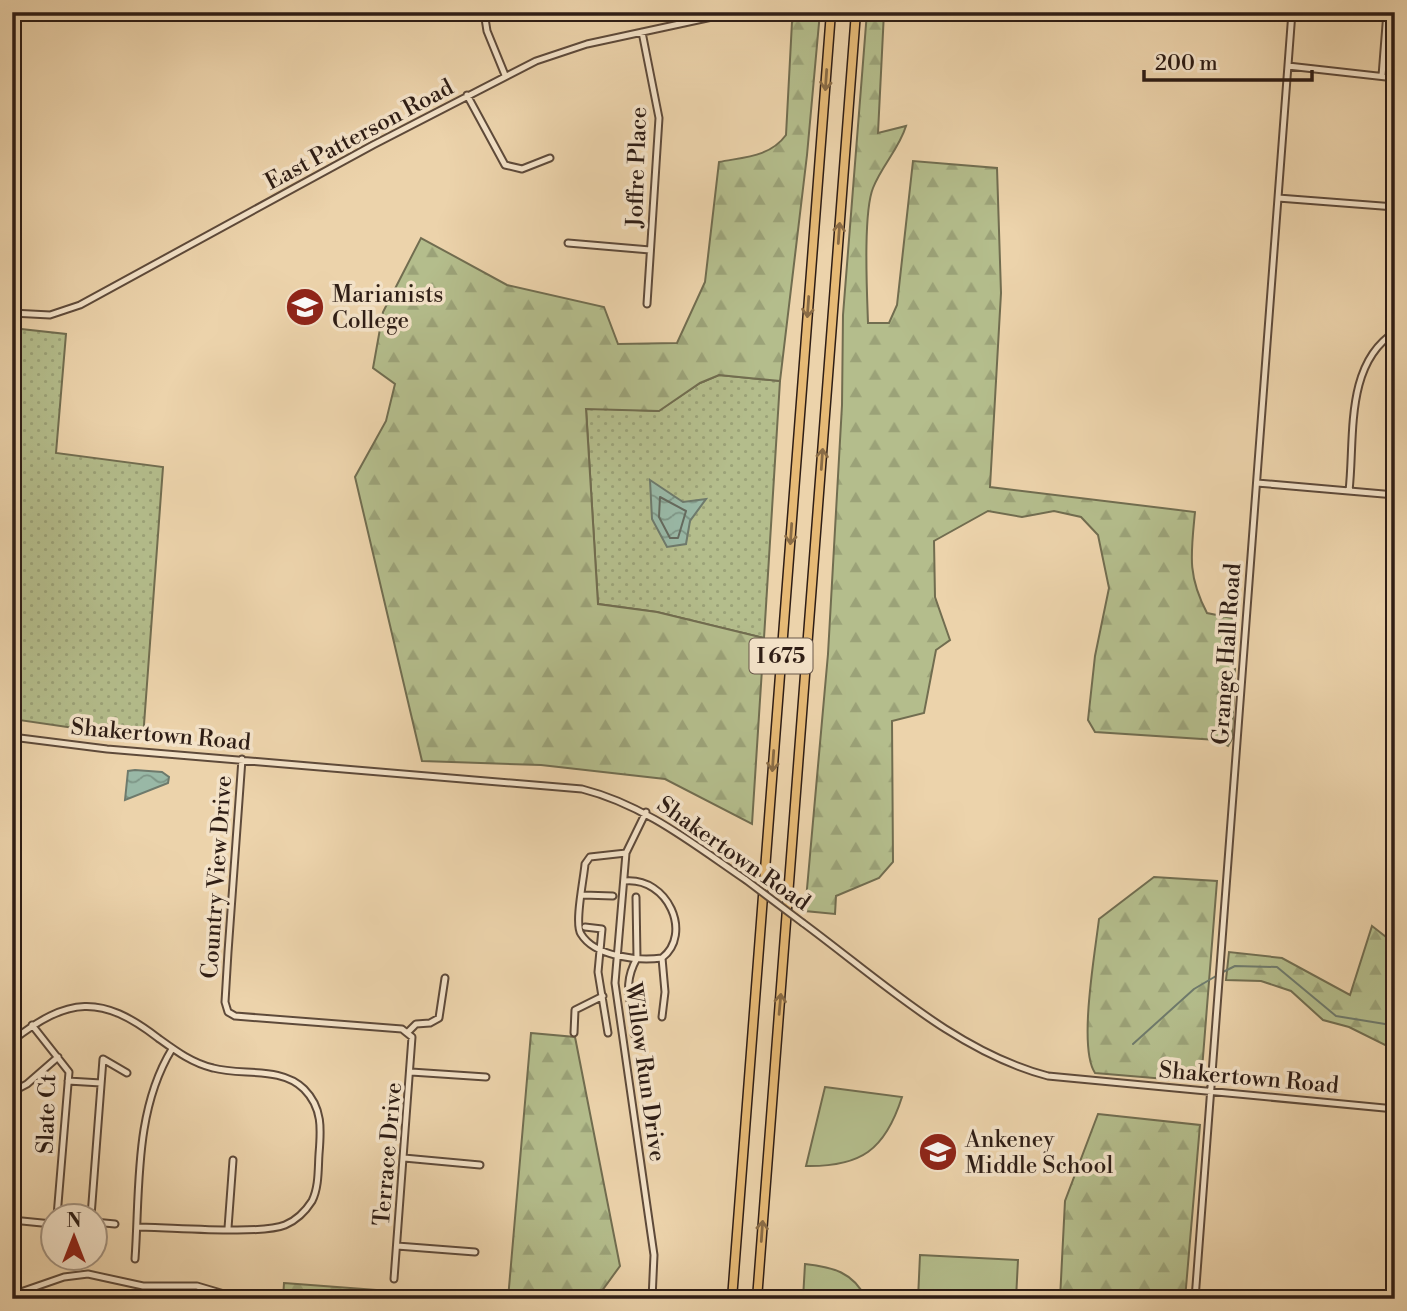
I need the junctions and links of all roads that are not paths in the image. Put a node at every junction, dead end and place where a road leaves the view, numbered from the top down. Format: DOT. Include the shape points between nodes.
graph roads {
  1 [pos="484,12"];
  2 [pos="686,12"];
  3 [pos="735,12"];
  4 [pos="831,12"];
  5 [pos="856,12"];
  6 [pos="1292,12"];
  7 [pos="1387,12"];
  8 [pos="688,22"];
  9 [pos="642,32"];
  10 [pos="1288,66"];
  11 [pos="505,75"];
  12 [pos="1382,76"];
  13 [pos="1395,78"];
  14 [pos="467,95"];
  15 [pos="550,158"];
  16 [pos="1278,198"];
  17 [pos="1395,207"];
  18 [pos="568,243"];
  19 [pos="650,250"];
  20 [pos="647,304"];
  21 [pos="12,313"];
  22 [pos="1395,332"];
  23 [pos="1257,483"];
  24 [pos="1349,491"];
  25 [pos="1395,495"];
  26 [pos="12,737"];
  27 [pos="242,760"];
  28 [pos="646,812"];
  29 [pos="626,853"];
  30 [pos="625,881"];
  31 [pos="583,895"];
  32 [pos="613,895"];
  33 [pos="636,897"];
  34 [pos="585,927"];
  35 [pos="600,950"];
  36 [pos="616,954"];
  37 [pos="637,958"];
  38 [pos="662,958"];
  39 [pos="446,978"];
  40 [pos="603,996"];
  41 [pos="662,1017"];
  42 [pos="32,1025"];
  43 [pos="409,1032"];
  44 [pos="574,1033"];
  45 [pos="608,1033"];
  46 [pos="634,1034"];
  47 [pos="12,1041"];
  48 [pos="172,1049"];
  49 [pos="58,1057"];
  50 [pos="411,1072"];
  51 [pos="127,1073"];
  52 [pos="486,1077"];
  53 [pos="68,1080"];
  54 [pos="101,1083"];
  55 [pos="1210,1091"];
  56 [pos="12,1092"];
  57 [pos="1395,1109"];
  58 [pos="404,1158"];
  59 [pos="233,1160"];
  60 [pos="480,1166"];
  61 [pos="58,1202"];
  62 [pos="92,1202"];
  63 [pos="12,1220"];
  64 [pos="38,1223"];
  65 [pos="108,1223"];
  66 [pos="115,1224"];
  67 [pos="137,1227"];
  68 [pos="228,1228"];
  69 [pos="397,1246"];
  70 [pos="475,1252"];
  71 [pos="135,1259"];
  72 [pos="394,1279"];
  73 [pos="12,1295"];
  74 [pos="241,1299"];
  75 [pos="292,1299"];
  76 [pos="331,1299"];
  77 [pos="652,1299"];
  78 [pos="732,1299"];
  79 [pos="757,1299"];
  80 [pos="1195,1299"];
  1 -- 11 [label="street"];
  2 -- 8 [label="street"];
  3 -- 8 [label="street, East Patterson Road"];
  4 -- 78 [label="highway, I 675, one-way"];
  79 -- 5 [label="highway, I 675, one-way"];
  6 -- 10 [label="street, Grange Hall Road"];
  7 -- 12 [label="street"];
  8 -- 9 [label="street, East Patterson Road"];
  9 -- 11 [label="street, East Patterson Road" via="562,51"];
  9 -- 19 [label="street, Joffre Place" via="659,118"];
  10 -- 12 [label="street"];
  10 -- 16 [label="street, Grange Hall Road"];
  11 -- 14 [label="street, East Patterson Road"];
  12 -- 13 [label="street"];
  14 -- 15 [label="street" via="505,165 522,169"];
  14 -- 21 [label="street, East Patterson Road" via="80,305 50,315"];
  16 -- 17 [label="street"];
  16 -- 23 [label="street, Grange Hall Road"];
  18 -- 19 [label="street"];
  19 -- 20 [label="street, Joffre Place"];
  22 -- 24 [label="street" via="1375,348 1361,376"];
  23 -- 24 [label="street"];
  23 -- 55 [label="street, Grange Hall Road"];
  24 -- 25 [label="street"];
  26 -- 27 [label="street, Shakertown Road"];
  27 -- 28 [label="street, Shakertown Road" via="575,788"];
  27 -- 43 [label="street, Country View Drive" via="226,1008 235,1016"];
  28 -- 29 [label="street, Willow Run Drive"];
  28 -- 55 [label="street, Shakertown Road, bridge" via="968,1044 1000,1061 1048,1076"];
  29 -- 30 [label="street, Willow Run Drive"];
  29 -- 31 [label="street" via="590,858 585,864"];
  30 -- 36 [label="street, Willow Run Drive"];
  30 -- 38 [label="street" via="643,882 660,890 669,902 673,938"];
  31 -- 32 [label="street"];
  31 -- 35 [label="street" via="578,921 581,934"];
  33 -- 37 [label="street"];
  34 -- 35 [label="street" via="602,929"];
  35 -- 36 [label="street"];
  35 -- 40 [label="street" via="597,972"];
  36 -- 37 [label="street"];
  36 -- 77 [label="street, Willow Run Drive" via="616,1005 654,1255"];
  37 -- 38 [label="street"];
  37 -- 46 [label="street" via="627,976"];
  38 -- 41 [label="street"];
  39 -- 43 [label="street" via="439,1018 416,1024"];
  40 -- 44 [label="street" via="575,1010"];
  40 -- 45 [label="street"];
  42 -- 47 [label="street"];
  42 -- 48 [label="street" via="79,1006 109,1009 125,1015"];
  42 -- 49 [label="street, Slate Ct"];
  43 -- 50 [label="street, Terrace Drive" via="414,1041"];
  48 -- 67 [label="street" via="158,1072 147,1110"];
  48 -- 68 [label="street" via="213,1068 290,1079 316,1106 321,1128 316,1186 305,1211 276,1228"];
  49 -- 53 [label="street, Slate Ct" via="67,1066"];
  49 -- 56 [label="street"];
  50 -- 52 [label="street"];
  50 -- 58 [label="street, Terrace Drive"];
  51 -- 54 [label="street" via="103,1059"];
  53 -- 54 [label="street"];
  53 -- 61 [label="street, Slate Ct"];
  54 -- 62 [label="street"];
  55 -- 57 [label="street, Shakertown Road"];
  55 -- 80 [label="street, Grange Hall Road"];
  58 -- 60 [label="street"];
  58 -- 69 [label="street, Terrace Drive"];
  59 -- 68 [label="street"];
  63 -- 64 [label="street"];
  65 -- 66 [label="street"];
  67 -- 68 [label="street"];
  67 -- 71 [label="street"];
  69 -- 70 [label="street"];
  69 -- 72 [label="street, Terrace Drive"];
  73 -- 74 [label="street" via="64,1276 88,1274 143,1286 197,1286"];
  75 -- 76 [label="street"];
}
